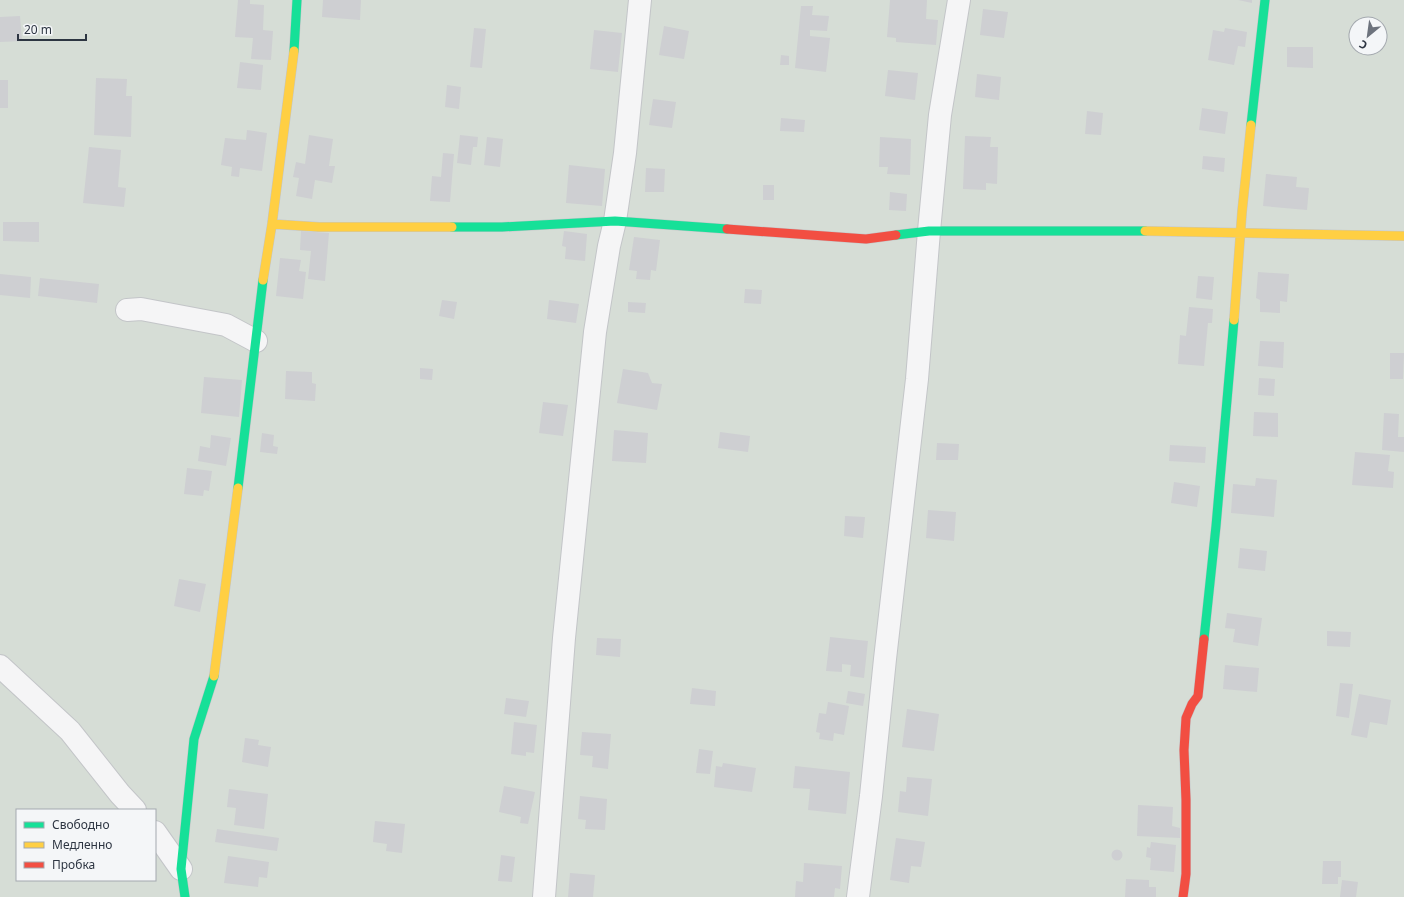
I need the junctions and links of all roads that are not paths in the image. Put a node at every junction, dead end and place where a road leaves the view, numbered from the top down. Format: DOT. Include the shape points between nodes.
graph roads {
  1 [pos="297,0"];
  2 [pos="640,0"];
  3 [pos="959,0"];
  4 [pos="1264,0"];
  5 [pos="615,221"];
  6 [pos="272,224"];
  7 [pos="929,231"];
  8 [pos="1241,233"];
  9 [pos="1404,236"];
  10 [pos="127,310"];
  11 [pos="256,341"];
  12 [pos="0,666"];
  13 [pos="133,809"];
  14 [pos="156,833"];
  15 [pos="181,869"];
  16 [pos="185,897"];
  17 [pos="544,897"];
  18 [pos="858,897"];
  19 [pos="1182,897"];
  1 -- 6 [label="street" via="294,47"];
  2 -- 5 [label="street" via="625,153"];
  3 -- 7 [label="street" via="940,115"];
  4 -- 8 [label="street"];
  5 -- 6 [label="street" via="502,227 319,227"];
  5 -- 7 [label="street" via="866,238"];
  5 -- 17 [label="street" via="592,364 564,638"];
  6 -- 11 [label="street"];
  7 -- 8 [label="street"];
  7 -- 18 [label="street" via="917,379"];
  8 -- 9 [label="street"];
  8 -- 19 [label="street" via="1216,526 1198,696 1186,718 1186,874"];
  10 -- 11 [label="street" via="141,309 226,324"];
  11 -- 15 [label="street" via="214,678 194,739"];
  12 -- 13 [label="street" via="70,731"];
  14 -- 15 [label="street"];
  15 -- 16 [label="street"];
}
